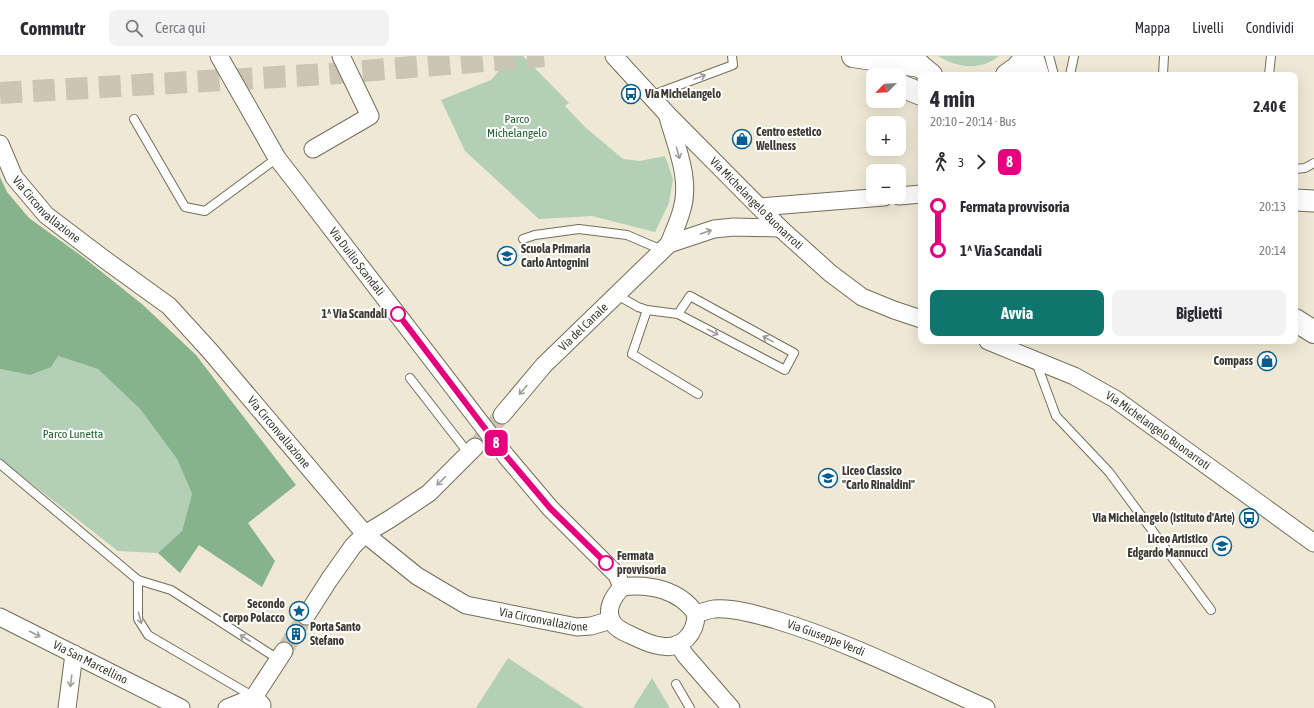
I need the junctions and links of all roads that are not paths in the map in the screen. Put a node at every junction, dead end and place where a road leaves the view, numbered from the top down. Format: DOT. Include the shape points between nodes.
graph roads {
  1 [pos="219,56"];
  2 [pos="341,56"];
  3 [pos="732,56"];
  4 [pos="854,56"];
  5 [pos="1027,56"];
  6 [pos="1032,56"];
  7 [pos="1049,56"];
  8 [pos="1074,56"];
  9 [pos="1164,56"];
  10 [pos="1271,56"];
  11 [pos="619,57"];
  12 [pos="921,66"];
  13 [pos="872,68"];
  14 [pos="1011,72"];
  15 [pos="1037,72"];
  16 [pos="1053,72"];
  17 [pos="1071,72"];
  18 [pos="1163,72"];
  19 [pos="1269,72"];
  20 [pos="906,88"];
  21 [pos="918,93"];
  22 [pos="650,96"];
  23 [pos="668,115"];
  24 [pos="134,119"];
  25 [pos="0,144"];
  26 [pos="313,150"];
  27 [pos="278,158"];
  28 [pos="1314,163"];
  29 [pos="1298,169"];
  30 [pos="918,194"];
  31 [pos="906,195"];
  32 [pos="866,198"];
  33 [pos="1298,200"];
  34 [pos="1314,201"];
  35 [pos="760,207"];
  36 [pos="780,228"];
  37 [pos="523,239"];
  38 [pos="666,247"];
  39 [pos="617,295"];
  40 [pos="647,310"];
  41 [pos="678,314"];
  42 [pos="918,318"];
  43 [pos="1298,322"];
  44 [pos="1314,332"];
  45 [pos="996,344"];
  46 [pos="1035,359"];
  47 [pos="410,378"];
  48 [pos="698,394"];
  49 [pos="502,415"];
  50 [pos="472,450"];
  51 [pos="0,464"];
  52 [pos="365,534"];
  53 [pos="1314,543"];
  54 [pos="138,580"];
  55 [pos="622,587"];
  56 [pos="1211,610"];
  57 [pos="696,614"];
  58 [pos="0,616"];
  59 [pos="306,616"];
  60 [pos="611,620"];
  61 [pos="678,644"];
  62 [pos="74,654"];
  63 [pos="281,655"];
  64 [pos="676,684"];
  65 [pos="258,704"];
  66 [pos="67,708"];
  67 [pos="181,708"];
  68 [pos="227,708"];
  69 [pos="690,708"];
  70 [pos="731,708"];
  71 [pos="986,708"];
  1 -- 27 [label="street, Via Duilio Scandali"];
  2 -- 26 [label="street" via="370,116"];
  22 -- 3 [label="lane, one-way" via="734,65"];
  4 -- 12 [label="main road"];
  4 -- 13 [label="main road"];
  5 -- 14 [label="main road"];
  6 -- 15 [label="main road"];
  7 -- 16 [label="lane"];
  8 -- 17 [label="lane"];
  9 -- 18 [label="lane"];
  10 -- 19 [label="lane"];
  11 -- 22 [label="street, Via Michelangelo Buonarroti"];
  20 -- 21 [label="main road"];
  22 -- 23 [label="street, Via Michelangelo Buonarroti"];
  23 -- 35 [label="street, Via Michelangelo Buonarroti"];
  23 -- 38 [label="street, Via del Canale, one-way" via="685,187 683,208"];
  24 -- 27 [label="lane" via="185,207 205,211"];
  25 -- 52 [label="street, Via Circonvallazione" via="14,177 46,215 169,306"];
  27 -- 55 [label="street, Via Duilio Scandali" via="506,456 550,508 616,575"];
  28 -- 29 [label="lane"];
  30 -- 31 [label="street"];
  32 -- 35 [label="street"];
  33 -- 34 [label="street"];
  35 -- 36 [label="street, Via Michelangelo Buonarroti"];
  38 -- 36 [label="street, Via del Canale, one-way" via="714,229"];
  36 -- 42 [label="street, Via Michelangelo Buonarroti" via="830,273 862,296"];
  37 -- 38 [label="lane" via="579,229 627,235"];
  38 -- 39 [label="street, Via del Canale"];
  39 -- 40 [label="lane"];
  39 -- 49 [label="street, Via del Canale, one-way" via="544,365"];
  40 -- 41 [label="lane"];
  40 -- 48 [label="lane" via="632,354"];
  41 -- 41 [label="lane, one-way" via="785,370 794,353 690,296"];
  43 -- 44 [label="main road"];
  45 -- 46 [label="street, Via Michelangelo Buonarroti"];
  46 -- 53 [label="street, Via Michelangelo Buonarroti" via="1074,376 1115,399"];
  46 -- 56 [label="lane" via="1056,416 1109,472"];
  47 -- 50 [label="lane"];
  50 -- 52 [label="street, one-way" via="429,493"];
  51 -- 54 [label="lane"];
  52 -- 59 [label="street" via="353,546"];
  52 -- 60 [label="street, Via Circonvallazione" via="417,576 466,605 577,627 592,626"];
  63 -- 54 [label="lane, one-way" via="171,590"];
  54 -- 65 [label="lane, one-way" via="138,619 148,635"];
  55 -- 57 [label="street" via="650,586 664,590 682,600"];
  55 -- 60 [label="street" via="611,601"];
  57 -- 61 [label="street" via="690,635"];
  57 -- 71 [label="street, Via Giuseppe Verdi" via="714,609 737,611 799,627 844,644"];
  58 -- 62 [label="street, Via San Marcellino, one-way"];
  60 -- 61 [label="street" via="616,628 642,640 661,646"];
  61 -- 70 [label="street"];
  62 -- 66 [label="street, one-way"];
  62 -- 67 [label="street, Via San Marcellino"];
  63 -- 65 [label="street"];
  64 -- 69 [label="lane"];
  65 -- 68 [label="street"];
}
